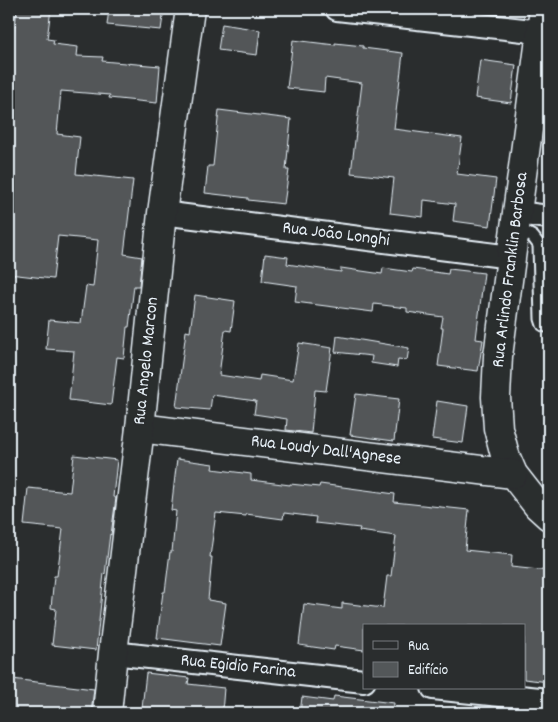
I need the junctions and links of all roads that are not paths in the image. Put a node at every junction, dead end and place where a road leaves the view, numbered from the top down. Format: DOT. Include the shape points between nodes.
graph roads {
  1 [pos="190,9"];
  2 [pos="337,9"];
  3 [pos="542,20"];
  4 [pos="162,213"];
  5 [pos="549,218"];
  6 [pos="516,220"];
  7 [pos="510,257"];
  8 [pos="549,327"];
  9 [pos="140,428"];
  10 [pos="512,474"];
  11 [pos="549,516"];
  12 [pos="113,653"];
  13 [pos="363,681"];
  14 [pos="446,690"];
  15 [pos="540,704"];
  16 [pos="107,713"];
  1 -- 4 [label="street, Rua Angelo Marcon"];
  2 -- 3 [label="street"];
  3 -- 6 [label="street, Rua Arlindo Franklin Barbosa"];
  4 -- 7 [label="street, Rua João Longhi"];
  4 -- 9 [label="street, Rua Angelo Marcon"];
  5 -- 6 [label="street"];
  6 -- 7 [label="street, Rua Arlindo Franklin Barbosa"];
  6 -- 8 [label="lane" via="539,245 541,319 543,325"];
  7 -- 10 [label="street, Rua Arlindo Franklin Barbosa" via="496,398 498,428"];
  9 -- 10 [label="street, Rua Loudy Dall'Agnese"];
  9 -- 12 [label="street, Rua Angelo Marcon"];
  10 -- 11 [label="street, Rua Arlindo Franklin Barbosa"];
  12 -- 13 [label="street, Rua Egidio Farina"];
  12 -- 16 [label="street, Rua Angelo Marcon"];
  14 -- 15 [label="street"];
}
